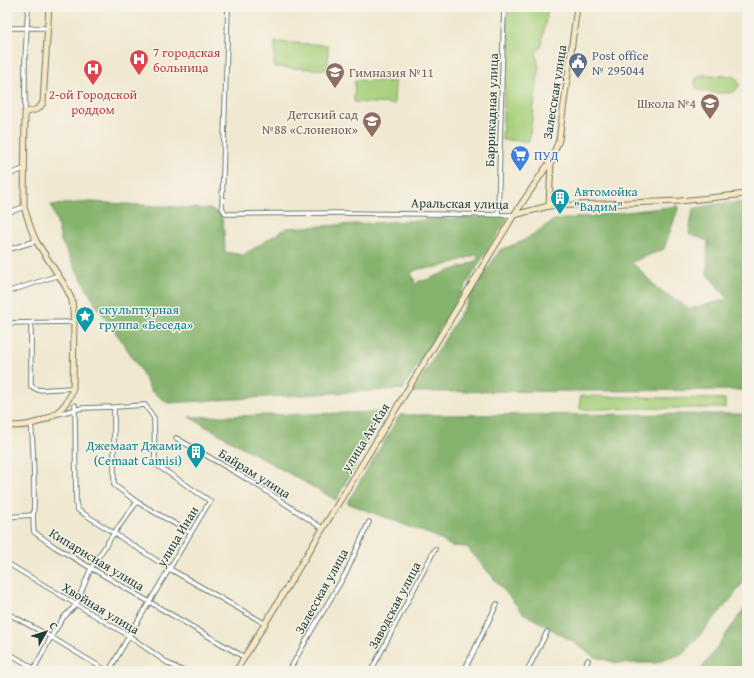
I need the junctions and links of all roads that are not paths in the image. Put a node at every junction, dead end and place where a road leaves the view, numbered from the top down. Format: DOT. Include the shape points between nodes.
graph roads {
  1 [pos="28,7"];
  2 [pos="49,7"];
  3 [pos="228,7"];
  4 [pos="504,7"];
  5 [pos="577,7"];
  6 [pos="7,28"];
  7 [pos="47,28"];
  8 [pos="27,29"];
  9 [pos="26,112"];
  10 [pos="551,160"];
  11 [pos="24,169"];
  12 [pos="7,172"];
  13 [pos="16,172"];
  14 [pos="7,175"];
  15 [pos="747,194"];
  16 [pos="549,206"];
  17 [pos="24,207"];
  18 [pos="7,213"];
  19 [pos="498,214"];
  20 [pos="514,216"];
  21 [pos="36,241"];
  22 [pos="7,250"];
  23 [pos="59,275"];
  24 [pos="7,292"];
  25 [pos="74,322"];
  26 [pos="7,323"];
  27 [pos="31,323"];
  28 [pos="73,388"];
  29 [pos="68,401"];
  30 [pos="75,405"];
  31 [pos="82,408"];
  32 [pos="114,408"];
  33 [pos="74,410"];
  34 [pos="57,414"];
  35 [pos="31,423"];
  36 [pos="7,426"];
  37 [pos="176,438"];
  38 [pos="137,502"];
  39 [pos="32,515"];
  40 [pos="7,517"];
  41 [pos="369,522"];
  42 [pos="322,528"];
  43 [pos="191,532"];
  44 [pos="114,533"];
  45 [pos="435,549"];
  46 [pos="7,563"];
  47 [pos="91,568"];
  48 [pos="170,569"];
  49 [pos="149,602"];
  50 [pos="497,604"];
  51 [pos="76,605"];
  52 [pos="7,613"];
  53 [pos="264,623"];
  54 [pos="547,632"];
  55 [pos="128,636"];
  56 [pos="51,637"];
  57 [pos="7,652"];
  58 [pos="244,657"];
  59 [pos="588,660"];
  60 [pos="35,670"];
  61 [pos="108,671"];
  62 [pos="183,671"];
  63 [pos="236,671"];
  64 [pos="289,671"];
  65 [pos="371,671"];
  66 [pos="464,671"];
  67 [pos="527,671"];
  68 [pos="583,671"];
  1 -- 8 [label="street"];
  2 -- 7 [label="street"];
  3 -- 19 [label="street, Аральская улица" via="222,208 226,214"];
  4 -- 19 [label="street, Баррикадная улица"];
  5 -- 10 [label="street, Залесская улица" via="559,140"];
  6 -- 8 [label="street"];
  7 -- 8 [label="street"];
  7 -- 9 [label="street" via="43,102 34,111"];
  8 -- 9 [label="street"];
  9 -- 11 [label="street"];
  10 -- 16 [label="street"];
  10 -- 20 [label="street, Залесская улица"];
  11 -- 13 [label="street"];
  11 -- 17 [label="street"];
  12 -- 13 [label="street"];
  13 -- 14 [label="street"];
  15 -- 16 [label="street, Аральская улица" via="680,201"];
  16 -- 20 [label="street, Аральская улица"];
  17 -- 18 [label="street"];
  17 -- 21 [label="street"];
  19 -- 20 [label="street, Аральская улица"];
  20 -- 42 [label="street, улица Ак-Кая"];
  21 -- 22 [label="street"];
  21 -- 23 [label="street"];
  23 -- 24 [label="street"];
  23 -- 25 [label="street" via="72,300"];
  25 -- 27 [label="street"];
  25 -- 28 [label="street"];
  26 -- 27 [label="street"];
  27 -- 28 [label="street" via="31,386 38,390"];
  28 -- 29 [label="street"];
  29 -- 30 [label="street"];
  29 -- 34 [label="street"];
  30 -- 31 [label="street"];
  30 -- 33 [label="street"];
  31 -- 32 [label="street"];
  31 -- 33 [label="street"];
  32 -- 38 [label="street" via="114,485"];
  32 -- 43 [label="street, улица Инан" via="145,405 154,418 155,464 210,501"];
  33 -- 34 [label="street"];
  33 -- 44 [label="street" via="76,504 78,510"];
  34 -- 35 [label="street"];
  35 -- 36 [label="street"];
  35 -- 39 [label="street, Кипарисная улица" via="34,503"];
  37 -- 42 [label="street, Байрам улица" via="254,483"];
  38 -- 43 [label="street"];
  38 -- 44 [label="street"];
  39 -- 40 [label="street"];
  39 -- 47 [label="street, Кипарисная улица" via="34,532"];
  41 -- 64 [label="street, Залесская улица" via="346,573"];
  42 -- 53 [label="street, улица Ак-Кая"];
  43 -- 48 [label="street, улица Инан"];
  44 -- 47 [label="street"];
  44 -- 48 [label="street"];
  45 -- 65 [label="street, Заводская улица"];
  46 -- 51 [label="street, Хвойная улица"];
  47 -- 49 [label="street, Кипарисная улица"];
  47 -- 51 [label="street"];
  48 -- 49 [label="street, улица Инан"];
  48 -- 53 [label="street"];
  49 -- 55 [label="street, улица Инан"];
  49 -- 58 [label="street, Кипарисная улица"];
  50 -- 66 [label="street"];
  51 -- 55 [label="street, Хвойная улица"];
  51 -- 56 [label="street" via="63,618"];
  52 -- 56 [label="street"];
  53 -- 58 [label="street, улица Ак-Кая"];
  54 -- 67 [label="street"];
  55 -- 61 [label="street, улица Инан"];
  55 -- 62 [label="street, Хвойная улица"];
  56 -- 60 [label="street"];
  56 -- 61 [label="street"];
  57 -- 60 [label="street"];
  58 -- 63 [label="street, улица Ак-Кая"];
  59 -- 68 [label="street"];
}
